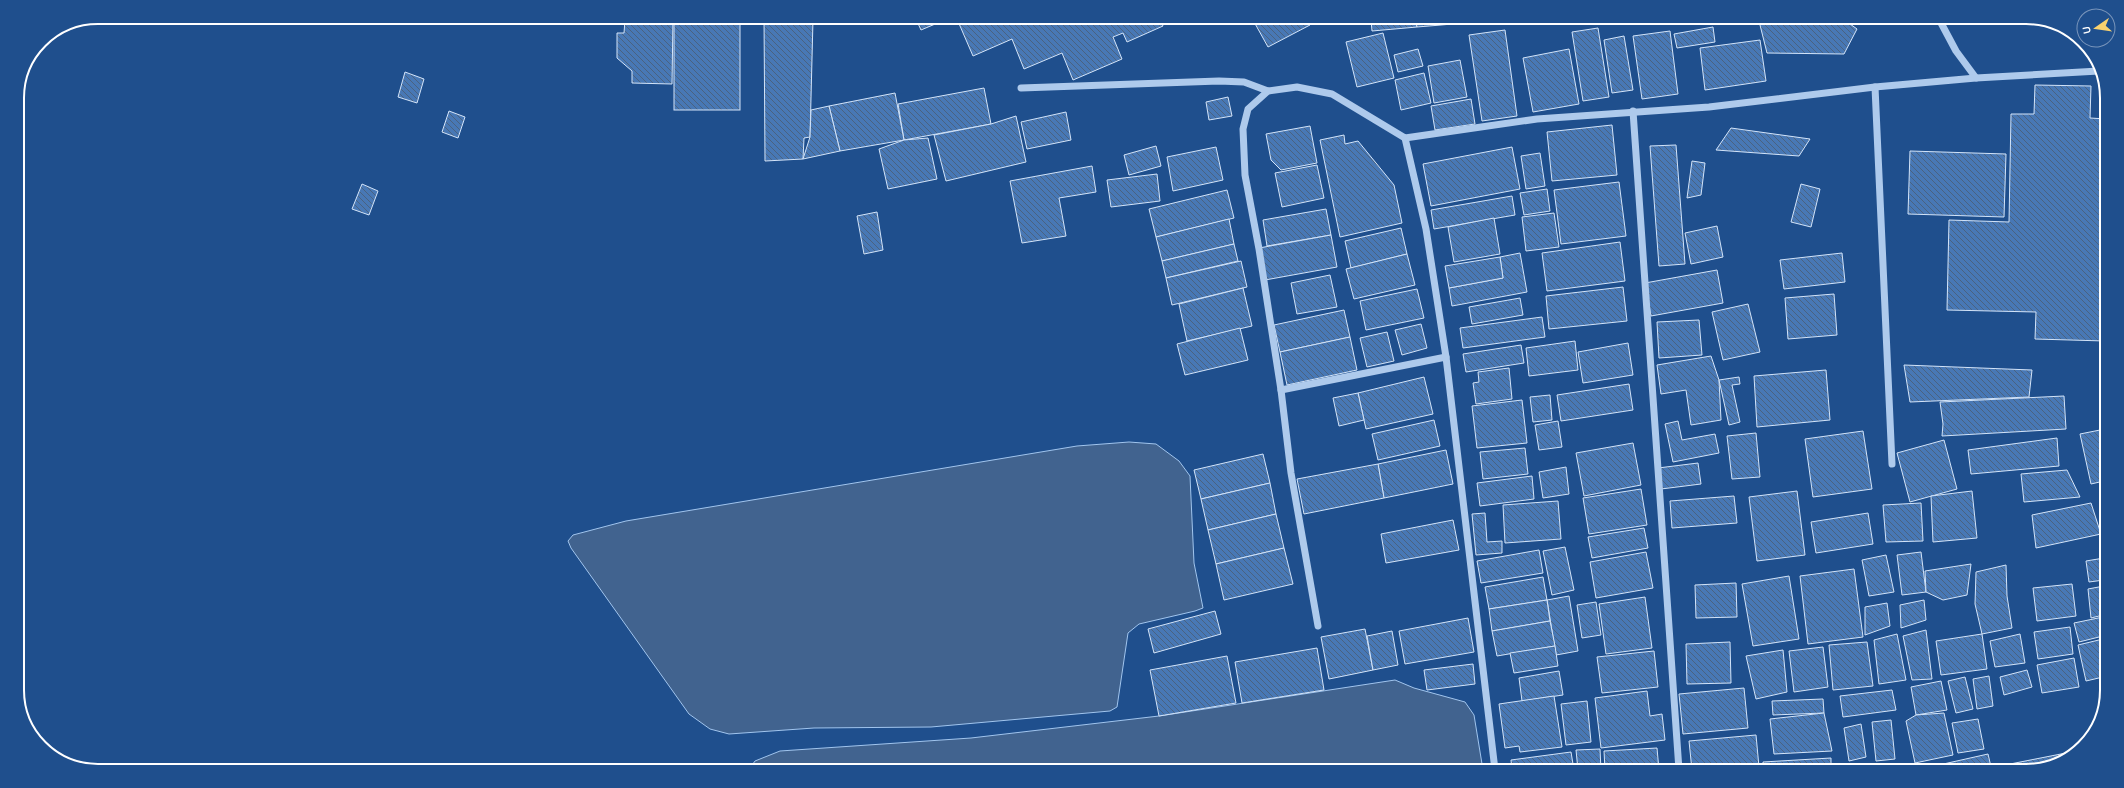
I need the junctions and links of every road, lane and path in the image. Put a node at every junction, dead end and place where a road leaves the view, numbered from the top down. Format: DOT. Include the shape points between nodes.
graph roads {
  1 [pos="1942,24"];
  2 [pos="2095,71"];
  3 [pos="1976,78"];
  4 [pos="1875,87"];
  5 [pos="1021,88"];
  6 [pos="1268,91"];
  7 [pos="1633,111"];
  8 [pos="1405,138"];
  9 [pos="1446,357"];
  10 [pos="1281,390"];
  11 [pos="1892,464"];
  12 [pos="1318,626"];
  13 [pos="1494,764"];
  14 [pos="1679,764"];
  1 -- 3 [label="street" via="1956,51"];
  2 -- 3 [label="street"];
  3 -- 4 [label="street"];
  4 -- 7 [label="street" via="1709,107"];
  4 -- 11 [label="street"];
  5 -- 6 [label="street" via="1219,81 1244,82"];
  6 -- 8 [label="street" via="1297,87 1332,94"];
  6 -- 10 [label="street" via="1248,109 1243,129 1245,175"];
  7 -- 8 [label="street" via="1537,119"];
  7 -- 14 [label="street"];
  8 -- 9 [label="street" via="1426,229"];
  9 -- 10 [label="street"];
  9 -- 13 [label="street"];
  10 -- 12 [label="street" via="1291,473"];
}
